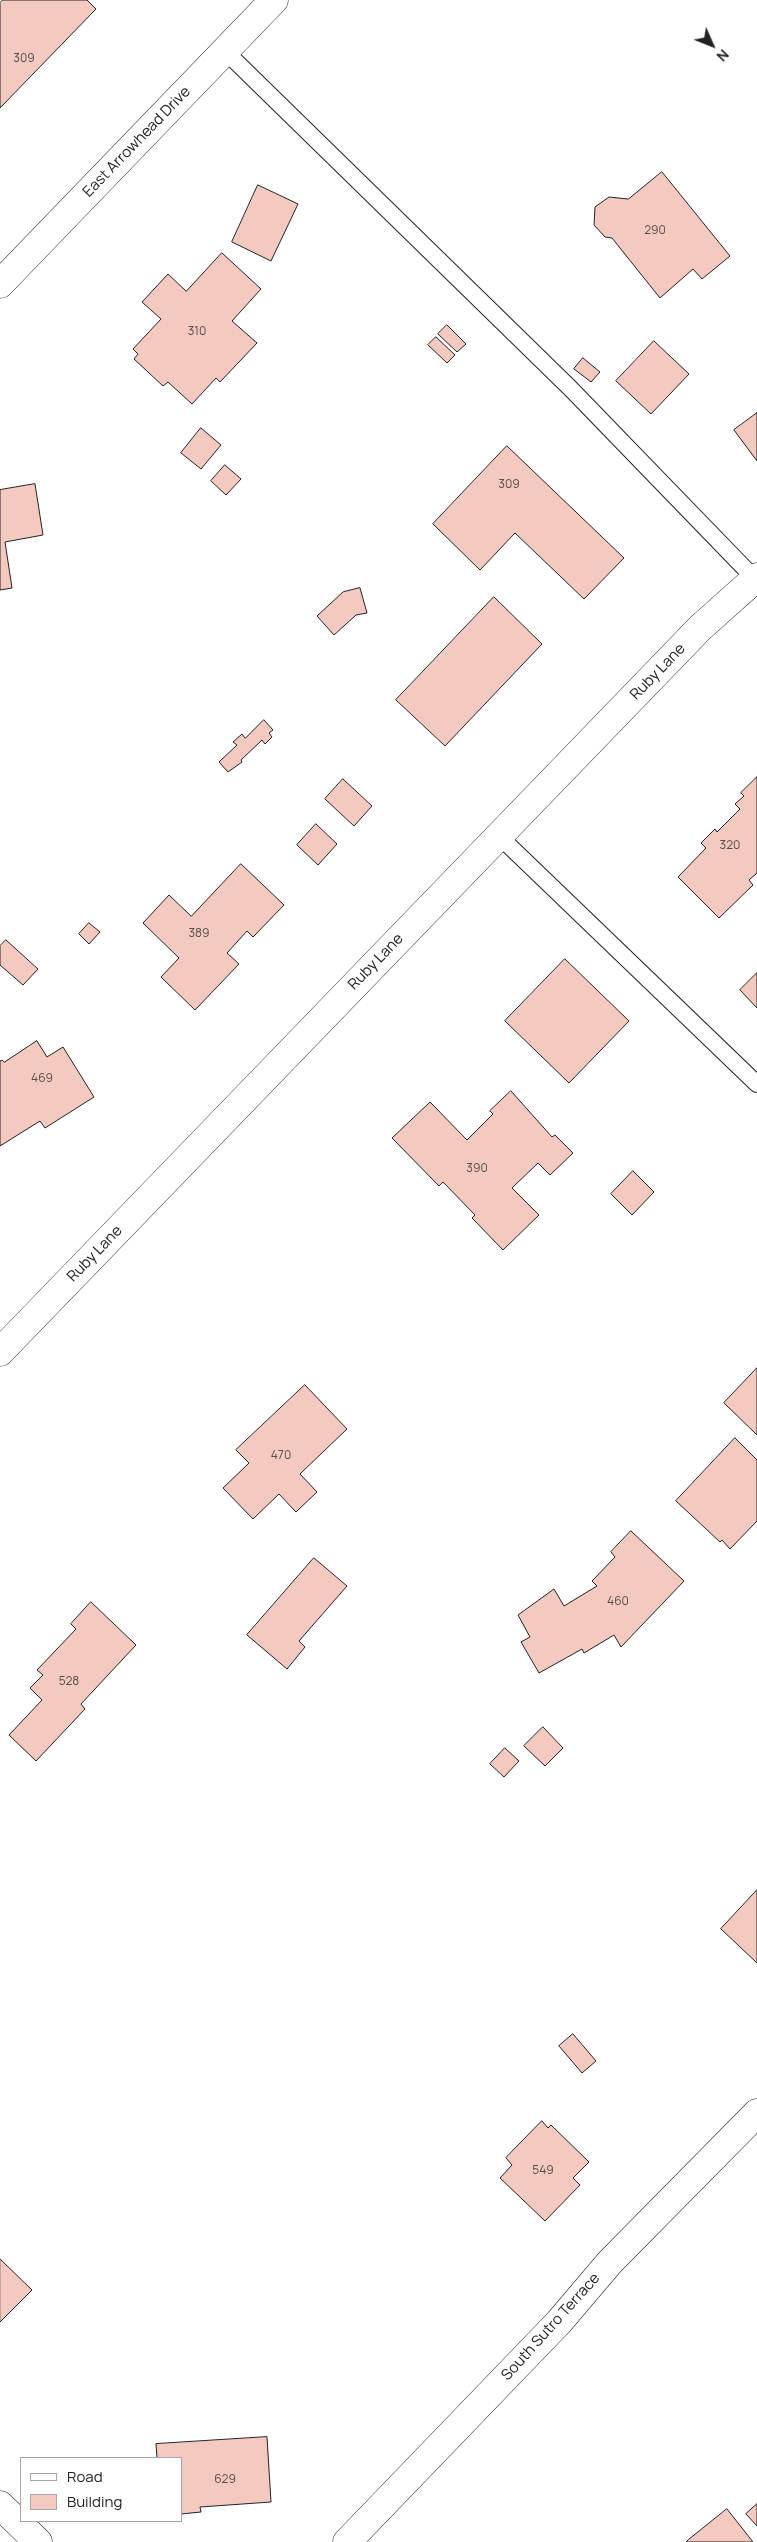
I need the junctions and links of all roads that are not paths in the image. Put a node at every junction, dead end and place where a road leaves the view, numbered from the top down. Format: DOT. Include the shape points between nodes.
graph roads {
  1 [pos="274,0"];
  2 [pos="225,51"];
  3 [pos="0,284"];
  4 [pos="756,578"];
  5 [pos="498,836"];
  6 [pos="757,1084"];
  7 [pos="0,1352"];
  8 [pos="757,2113"];
  9 [pos="0,2505"];
  10 [pos="38,2542"];
  11 [pos="347,2542"];
  1 -- 2 [label="street, East Arrowhead Drive"];
  2 -- 3 [label="street, East Arrowhead Drive"];
  2 -- 4 [label="lane" via="571,389"];
  4 -- 5 [label="street, Ruby Lane" via="700,628"];
  5 -- 6 [label="lane"];
  5 -- 7 [label="street, Ruby Lane"];
  8 -- 11 [label="street, South Sutro Terrace" via="610,2262 559,2322"];
  9 -- 10 [label="street"];
}
